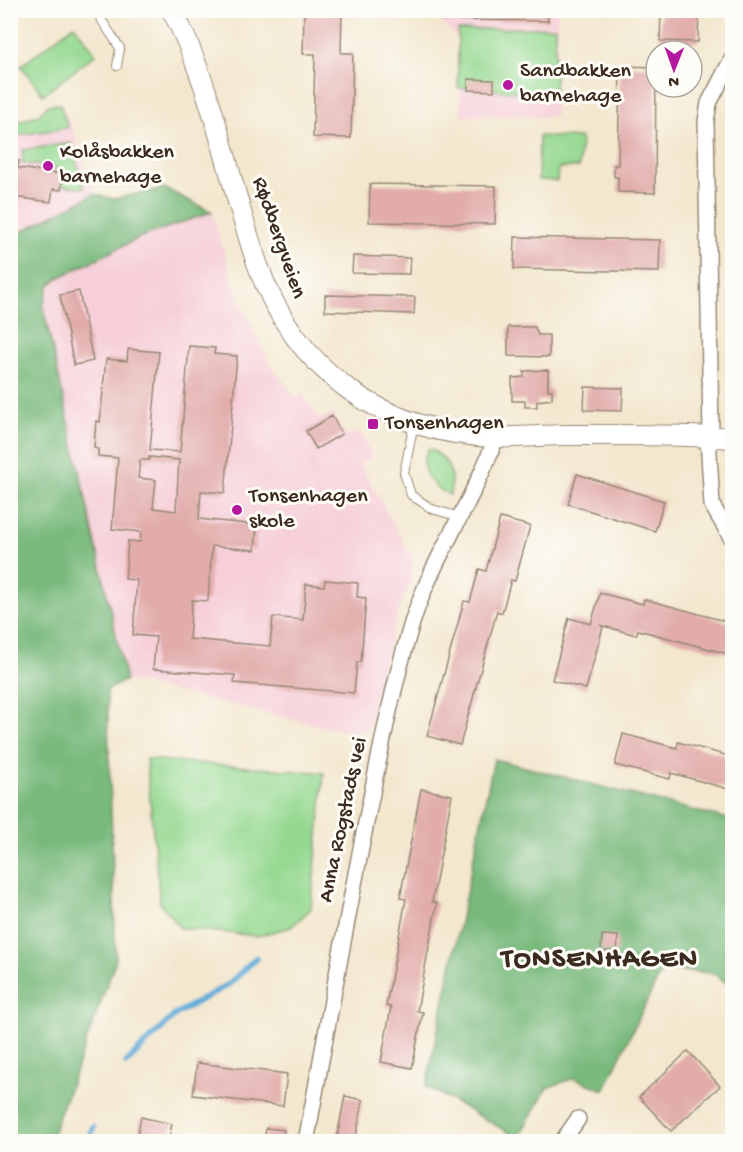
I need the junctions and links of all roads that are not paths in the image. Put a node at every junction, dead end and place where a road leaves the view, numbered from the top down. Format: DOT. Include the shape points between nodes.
graph roads {
  1 [pos="95,10"];
  2 [pos="172,10"];
  3 [pos="732,59"];
  4 [pos="117,66"];
  5 [pos="414,422"];
  6 [pos="496,437"];
  7 [pos="709,437"];
  8 [pos="732,438"];
  9 [pos="461,517"];
  10 [pos="732,539"];
  11 [pos="578,1119"];
  12 [pos="306,1142"];
  13 [pos="562,1142"];
  1 -- 4 [label="lane" via="120,48"];
  2 -- 5 [label="street, Rødbergveien" via="196,60 257,262 280,317 339,384 387,413"];
  3 -- 7 [label="street" via="709,102 706,121"];
  5 -- 6 [label="street, Rødbergveien"];
  5 -- 9 [label="lane" via="404,473 406,485 421,504"];
  6 -- 7 [label="street, Rødbergveien"];
  6 -- 9 [label="street, Anna Rogstads vei"];
  7 -- 8 [label="street, Rødbergveien"];
  7 -- 10 [label="street" via="712,505"];
  9 -- 12 [label="street, Anna Rogstads vei" via="413,619 395,679"];
  11 -- 13 [label="street"];
}
